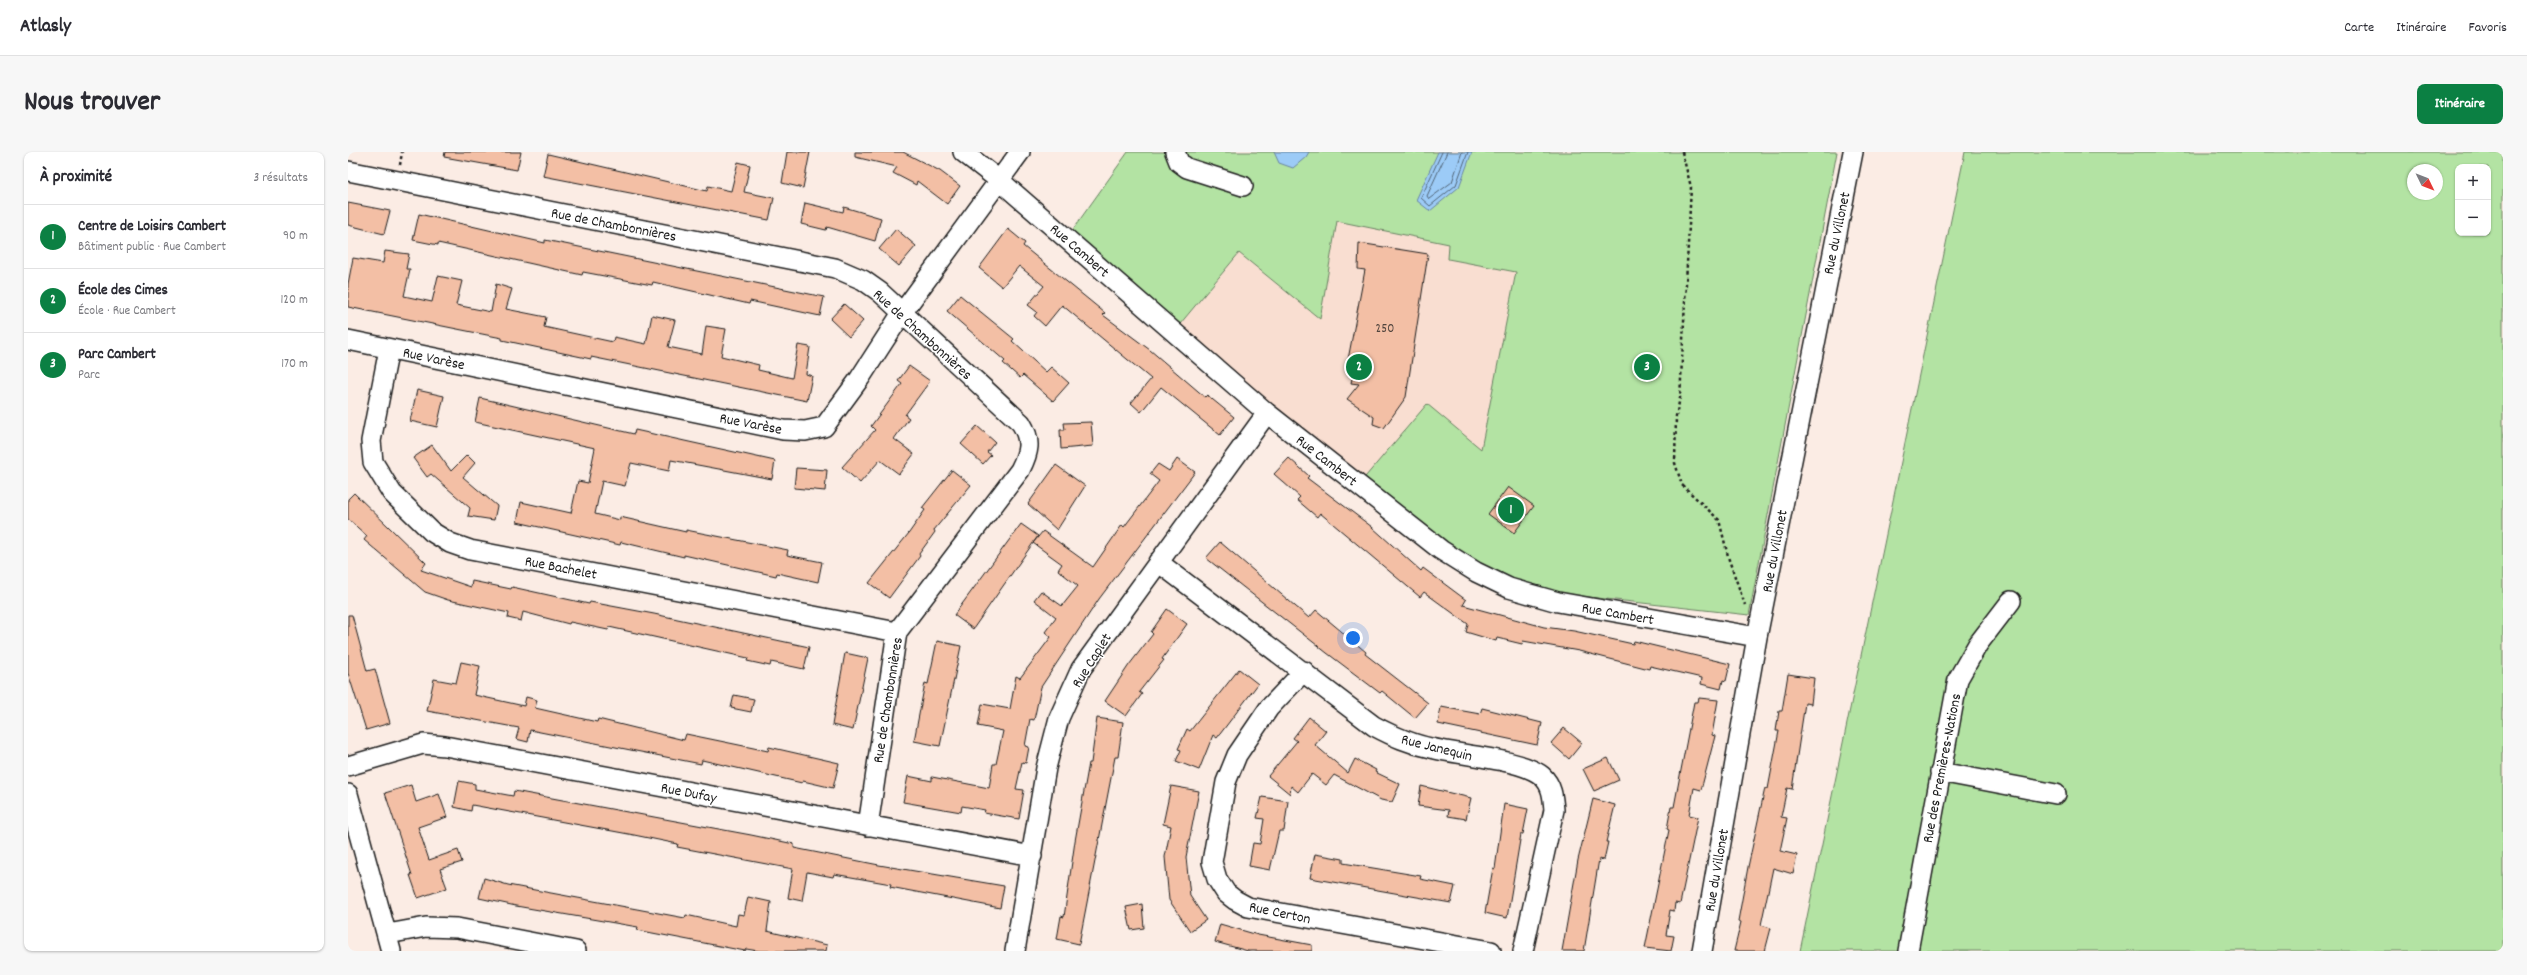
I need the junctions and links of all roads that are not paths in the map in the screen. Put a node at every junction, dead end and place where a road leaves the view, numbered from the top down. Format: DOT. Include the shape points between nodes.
graph roads {
  1 [pos="963,152"];
  2 [pos="1020,152"];
  3 [pos="1175,152"];
  4 [pos="1853,152"];
  5 [pos="348,171"];
  6 [pos="999,180"];
  7 [pos="1243,186"];
  8 [pos="902,313"];
  9 [pos="348,340"];
  10 [pos="389,349"];
  11 [pos="1267,413"];
  12 [pos="1158,562"];
  13 [pos="2011,601"];
  14 [pos="897,632"];
  15 [pos="1757,637"];
  16 [pos="1304,671"];
  17 [pos="348,766"];
  18 [pos="1940,772"];
  19 [pos="348,794"];
  20 [pos="2056,794"];
  21 [pos="868,826"];
  22 [pos="1032,856"];
  23 [pos="389,942"];
  24 [pos="576,951"];
  25 [pos="1015,951"];
  26 [pos="1491,951"];
  27 [pos="1523,951"];
  28 [pos="1702,951"];
  29 [pos="1908,951"];
  1 -- 6 [label="street, Rue Cambert"];
  2 -- 6 [label="street, Rue Varèse"];
  3 -- 7 [label="street" via="1179,162 1187,168"];
  4 -- 15 [label="street, Rue du Villonet"];
  5 -- 8 [label="street, Rue de Chambonnières" via="835,268 863,280"];
  6 -- 8 [label="street, Rue Varèse"];
  6 -- 11 [label="street, Rue Cambert"];
  8 -- 10 [label="street, Rue Varèse" via="860,378 824,427 805,431 783,430"];
  8 -- 14 [label="street, Rue de Chambonnières" via="1021,424 1028,434 1029,444 1028,456 1020,470"];
  9 -- 10 [label="street, Rue Varèse"];
  10 -- 14 [label="street, Rue Bachelet" via="370,441 373,462 392,493 432,532 450,543 470,550"];
  11 -- 12 [label="street, Rue Caplet"];
  11 -- 15 [label="street, Rue Cambert" via="1441,550 1476,572 1510,588 1558,602"];
  12 -- 16 [label="street, Rue Janequin"];
  12 -- 22 [label="street, Rue Caplet" via="1081,669 1059,718 1046,768"];
  13 -- 18 [label="street, Rue des Premières-Nations" via="1978,644 1958,678"];
  14 -- 21 [label="street, Rue de Chambonnières"];
  15 -- 28 [label="street, Rue du Villonet"];
  16 -- 26 [label="street, Rue Certon" via="1268,708 1237,755 1226,782 1212,862 1217,879 1235,900 1248,907"];
  16 -- 27 [label="street, Rue Janequin" via="1369,723 1401,740 1531,769 1543,777 1551,789 1554,810"];
  17 -- 21 [label="street, Rue Dufay" via="423,744 445,746"];
  18 -- 20 [label="street"];
  18 -- 29 [label="street, Rue des Premières-Nations"];
  19 -- 23 [label="street"];
  21 -- 22 [label="street, Rue Dufay"];
  22 -- 25 [label="street, Rue Caplet"];
  23 -- 24 [label="street" via="426,927 457,928"];
}
